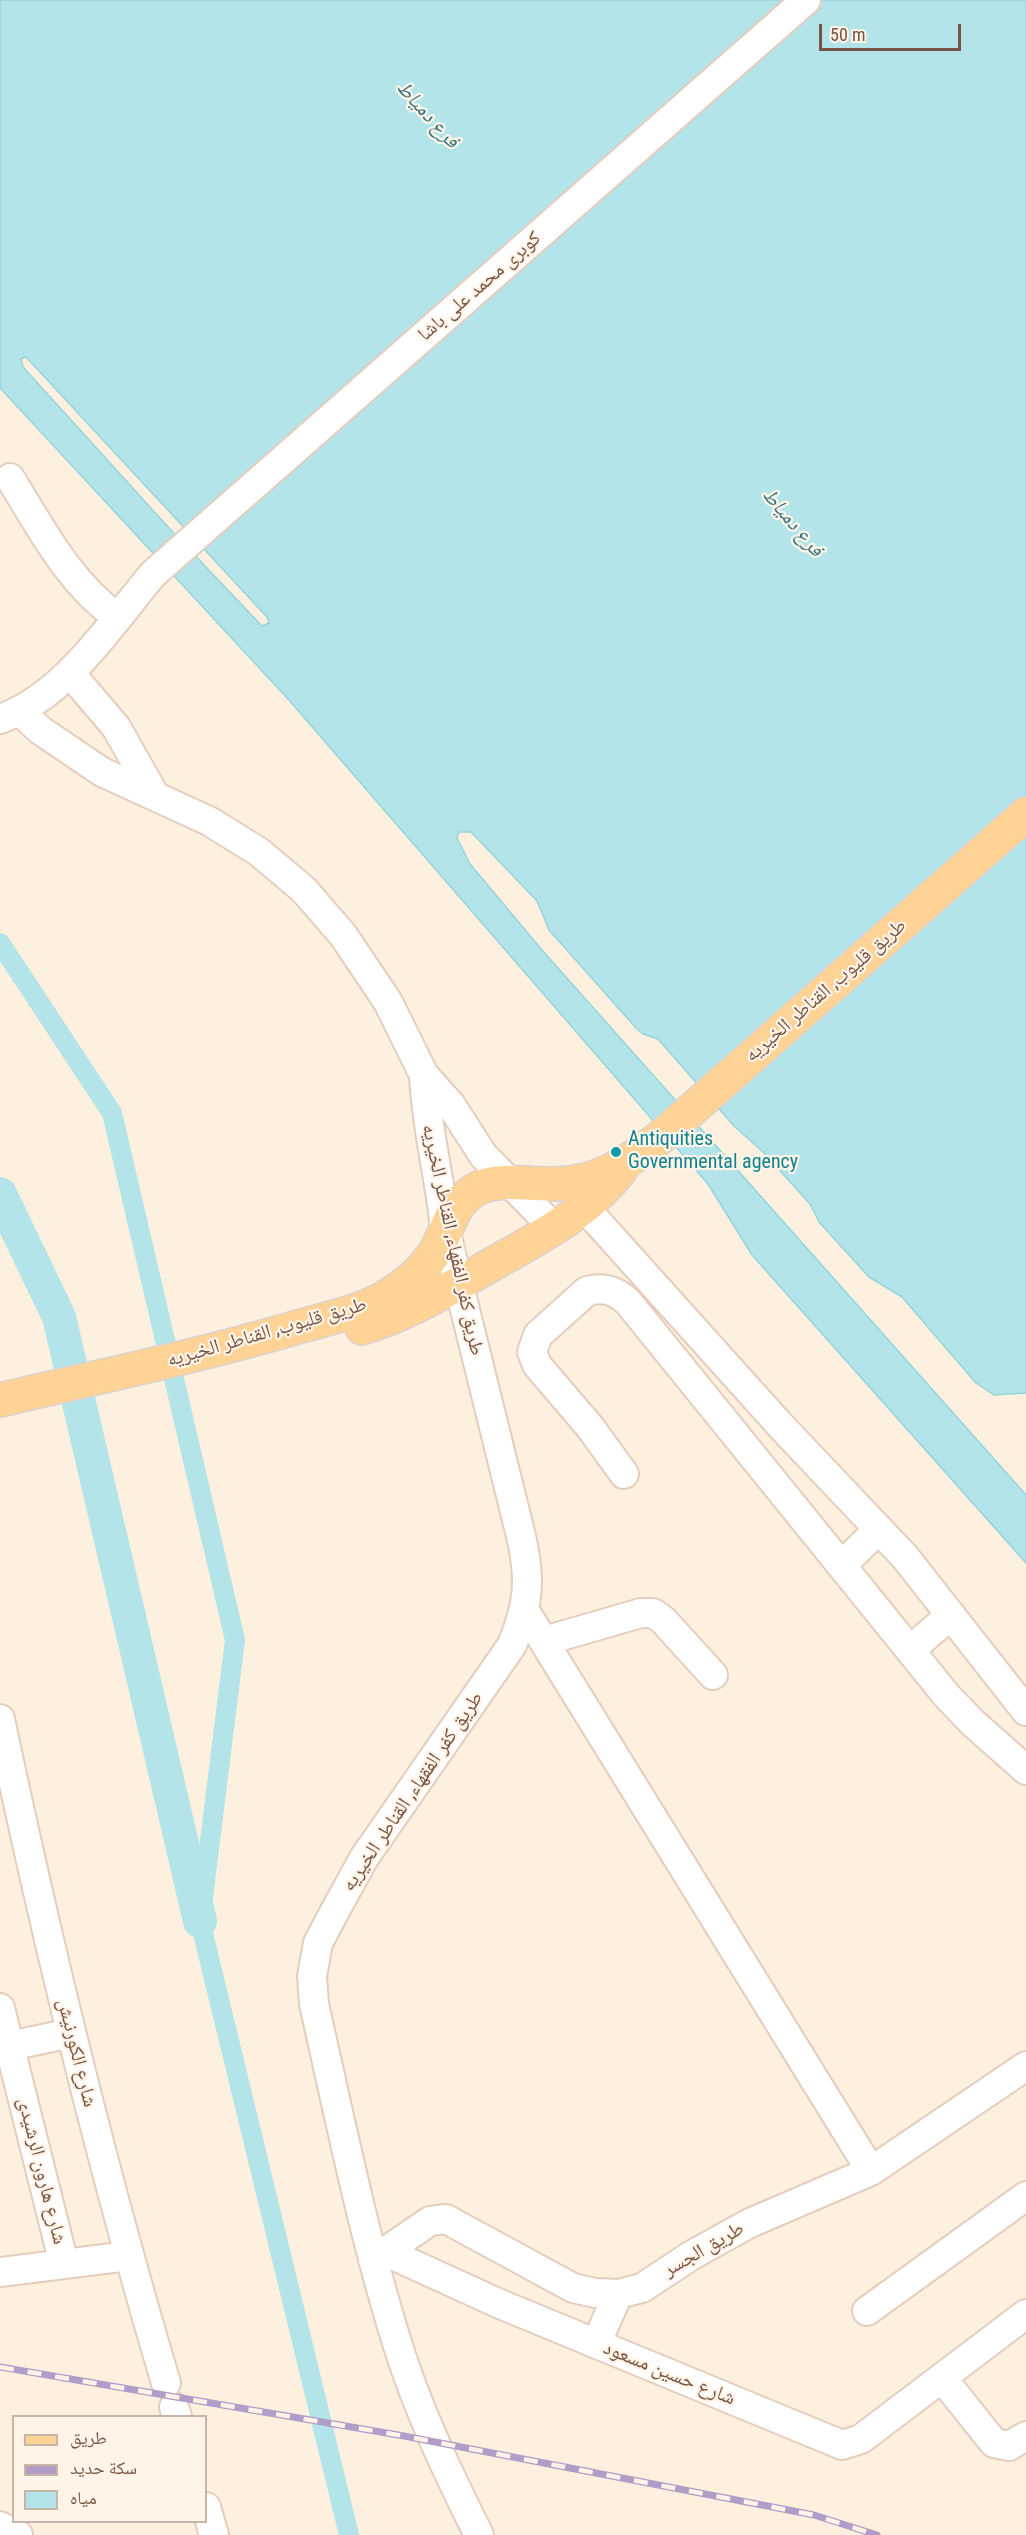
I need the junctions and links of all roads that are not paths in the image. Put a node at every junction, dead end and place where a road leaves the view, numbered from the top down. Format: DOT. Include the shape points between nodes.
graph roads {
  1 [pos="806,0"];
  2 [pos="10,478"];
  3 [pos="153,574"];
  4 [pos="117,617"];
  5 [pos="70,673"];
  6 [pos="10,715"];
  7 [pos="155,796"];
  8 [pos="1026,814"];
  9 [pos="424,1075"];
  10 [pos="624,1166"];
  11 [pos="510,1183"];
  12 [pos="585,1208"];
  13 [pos="445,1229"];
  14 [pos="555,1229"];
  15 [pos="457,1284"];
  16 [pos="230,1355"];
  17 [pos="733,1372"];
  18 [pos="705,1396"];
  19 [pos="0,1400"];
  20 [pos="0,1422"];
  21 [pos="801,1447"];
  22 [pos="624,1474"];
  23 [pos="769,1476"];
  24 [pos="879,1529"];
  25 [pos="842,1565"];
  26 [pos="525,1611"];
  27 [pos="951,1615"];
  28 [pos="544,1641"];
  29 [pos="910,1650"];
  30 [pos="713,1675"];
  31 [pos="1026,1711"];
  32 [pos="0,1719"];
  33 [pos="1026,1770"];
  34 [pos="10,1816"];
  35 [pos="0,2008"];
  36 [pos="71,2033"];
  37 [pos="5,2047"];
  38 [pos="1025,2068"];
  39 [pos="871,2171"];
  40 [pos="1026,2196"];
  41 [pos="128,2256"];
  42 [pos="379,2256"];
  43 [pos="64,2264"];
  44 [pos="0,2272"];
  45 [pos="618,2294"];
  46 [pos="867,2311"];
  47 [pos="1026,2314"];
  48 [pos="596,2344"];
  49 [pos="942,2378"];
  50 [pos="173,2402"];
  51 [pos="1026,2436"];
  52 [pos="207,2510"];
  53 [pos="0,2526"];
  54 [pos="478,2533"];
  55 [pos="18,2535"];
  56 [pos="214,2535"];
  1 -- 3 [label="street, كوبرى محمد على باشا"];
  2 -- 4 [label="street" via="75,580"];
  3 -- 4 [label="street, طريق كفر الفقهاء, القناطر الخيريه"];
  4 -- 5 [label="street, طريق كفر الفقهاء, القناطر الخيريه"];
  5 -- 6 [label="street, طريق كفر الفقهاء, القناطر الخيريه"];
  5 -- 7 [label="street" via="116,727"];
  6 -- 7 [label="street, طريق كفر الفقهاء, القناطر الخيريه" via="40,730 102,772"];
  7 -- 9 [label="street, طريق كفر الفقهاء, القناطر الخيريه" via="208,820 259,852 304,890 343,935 388,1002"];
  8 -- 10 [label="main road, طريق قليوب, القناطر الخيريه"];
  9 -- 11 [label="street, طريق كفر الفقهاء, القناطر الخيريه" via="451,1105 483,1155"];
  9 -- 13 [label="street, طريق كفر الفقهاء, القناطر الخيريه" via="426,1115 440,1178"];
  10 -- 11 [label="main road, طريق قليوب, القناطر الخيريه" via="570,1183"];
  10 -- 12 [label="main road, طريق قليوب, القناطر الخيريه"];
  11 -- 13 [label="main road, طريق قليوب, القناطر الخيريه" via="496,1183 469,1194 454,1210"];
  11 -- 14 [label="street, طريق كفر الفقهاء, القناطر الخيريه"];
  12 -- 14 [label="main road, طريق قليوب, القناطر الخيريه"];
  12 -- 17 [label="street"];
  13 -- 15 [label="street, طريق كفر الفقهاء, القناطر الخيريه"];
  13 -- 16 [label="main road, طريق قليوب, القناطر الخيريه" via="428,1262 388,1296"];
  14 -- 15 [label="main road, طريق قليوب, القناطر الخيريه"];
  15 -- 16 [label="main road, طريق قليوب, القناطر الخيريه" via="390,1319"];
  15 -- 26 [label="street, طريق كفر الفقهاء, القناطر الخيريه" via="526,1561 529,1586"];
  16 -- 19 [label="main road, طريق قليوب, القناطر الخيريه"];
  16 -- 20 [label="main road, طريق قليوب, القناطر الخيريه"];
  17 -- 18 [label="street"];
  17 -- 21 [label="street"];
  18 -- 22 [label="street" via="621,1295 595,1289 567,1307 535,1339 534,1359"];
  18 -- 23 [label="street"];
  21 -- 23 [label="street"];
  21 -- 24 [label="street"];
  23 -- 25 [label="street"];
  24 -- 25 [label="street"];
  24 -- 27 [label="street"];
  25 -- 29 [label="street"];
  26 -- 28 [label="street"];
  26 -- 42 [label="street, طريق كفر الفقهاء, القناطر الخيريه" via="512,1645 364,1858 318,1943 312,1976 314,2004"];
  27 -- 29 [label="street"];
  27 -- 31 [label="street"];
  28 -- 30 [label="street" via="653,1613"];
  28 -- 39 [label="street"];
  29 -- 33 [label="street" via="973,1723"];
  32 -- 34 [label="street, شارع الكورنيش"];
  34 -- 36 [label="street, شارع الكورنيش"];
  35 -- 37 [label="street, شارع هارون الرشيدى"];
  36 -- 37 [label="street"];
  36 -- 41 [label="street, شارع الكورنيش"];
  37 -- 43 [label="street, شارع هارون الرشيدى"];
  38 -- 39 [label="street, طريق الجسر"];
  39 -- 45 [label="street, طريق الجسر" via="750,2223 642,2288"];
  40 -- 46 [label="street"];
  41 -- 43 [label="street"];
  41 -- 50 [label="street, شارع الكورنيش"];
  42 -- 45 [label="street, طريق الجسر" via="430,2221 446,2219 573,2288 595,2294"];
  42 -- 48 [label="street, شارع حسين مسعود"];
  42 -- 54 [label="street, طريق كفر الفقهاء, القناطر الخيريه" via="399,2349"];
  43 -- 44 [label="street"];
  45 -- 48 [label="street"];
  47 -- 49 [label="street, شارع حسين مسعود"];
  48 -- 49 [label="street, شارع حسين مسعود" via="842,2445 861,2439"];
  49 -- 51 [label="street" via="994,2443 1009,2446"];
  52 -- 56 [label="street"];
  53 -- 55 [label="street"];
}
